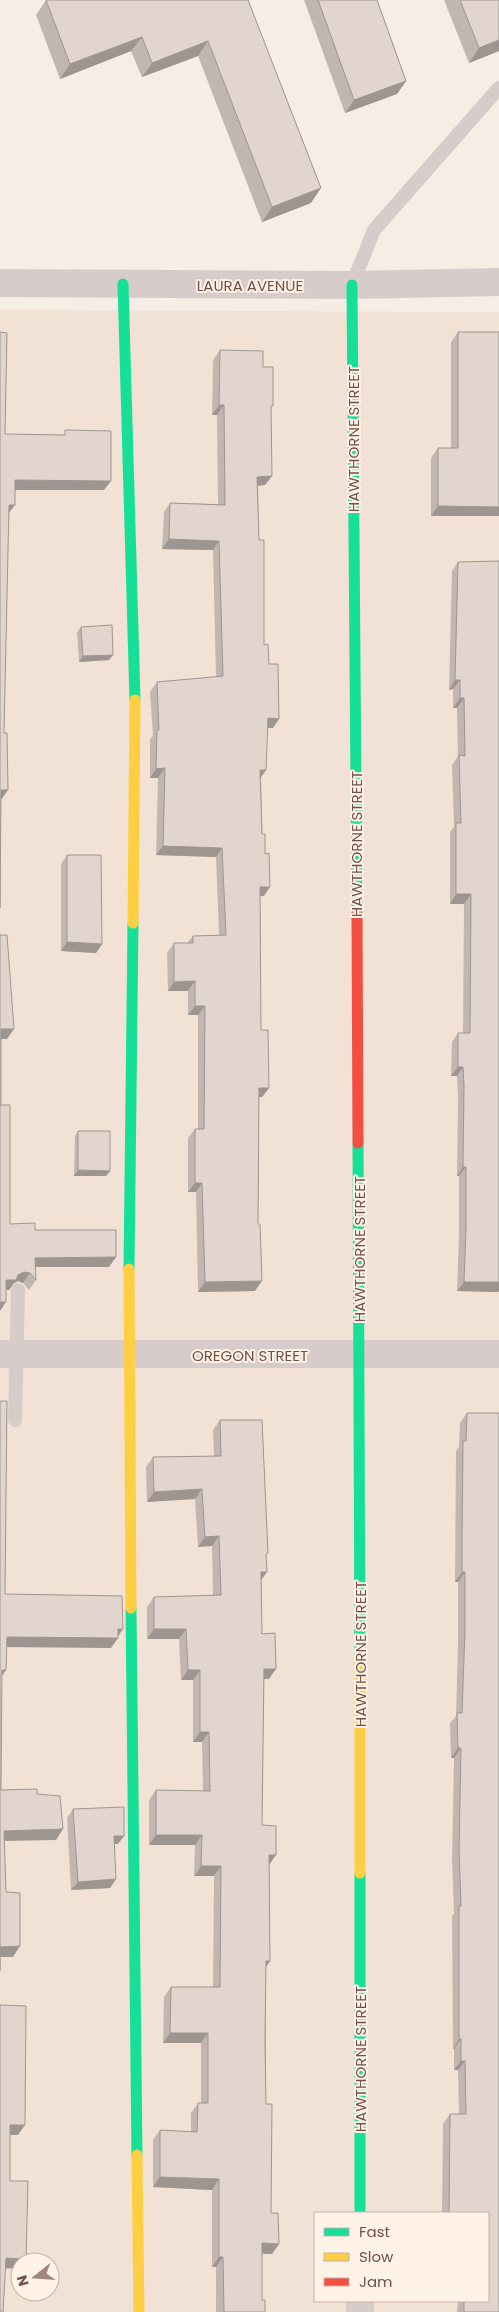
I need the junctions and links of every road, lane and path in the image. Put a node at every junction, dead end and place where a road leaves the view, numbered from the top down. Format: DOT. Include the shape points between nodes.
graph roads {
  1 [pos="499,88"];
  2 [pos="499,282"];
  3 [pos="0,283"];
  4 [pos="124,284"];
  5 [pos="352,285"];
  6 [pos="18,1290"];
  7 [pos="9,1354"];
  8 [pos="499,1354"];
  9 [pos="128,1355"];
  10 [pos="360,1356"];
  11 [pos="15,1420"];
  12 [pos="360,2212"];
  13 [pos="138,2312"];
  1 -- 5 [label="lane" via="374,230"];
  2 -- 5 [label="street, LAURA AVENUE"];
  3 -- 4 [label="street, LAURA AVENUE"];
  4 -- 5 [label="street, LAURA AVENUE"];
  4 -- 9 [label="street" via="136,701"];
  5 -- 10 [label="street, HAWTHORNE STREET"];
  6 -- 7 [label="lane"];
  7 -- 9 [label="street, OREGON STREET"];
  7 -- 11 [label="lane"];
  8 -- 10 [label="street, OREGON STREET"];
  9 -- 10 [label="street, OREGON STREET"];
  9 -- 13 [label="street"];
  10 -- 12 [label="street, HAWTHORNE STREET"];
}
